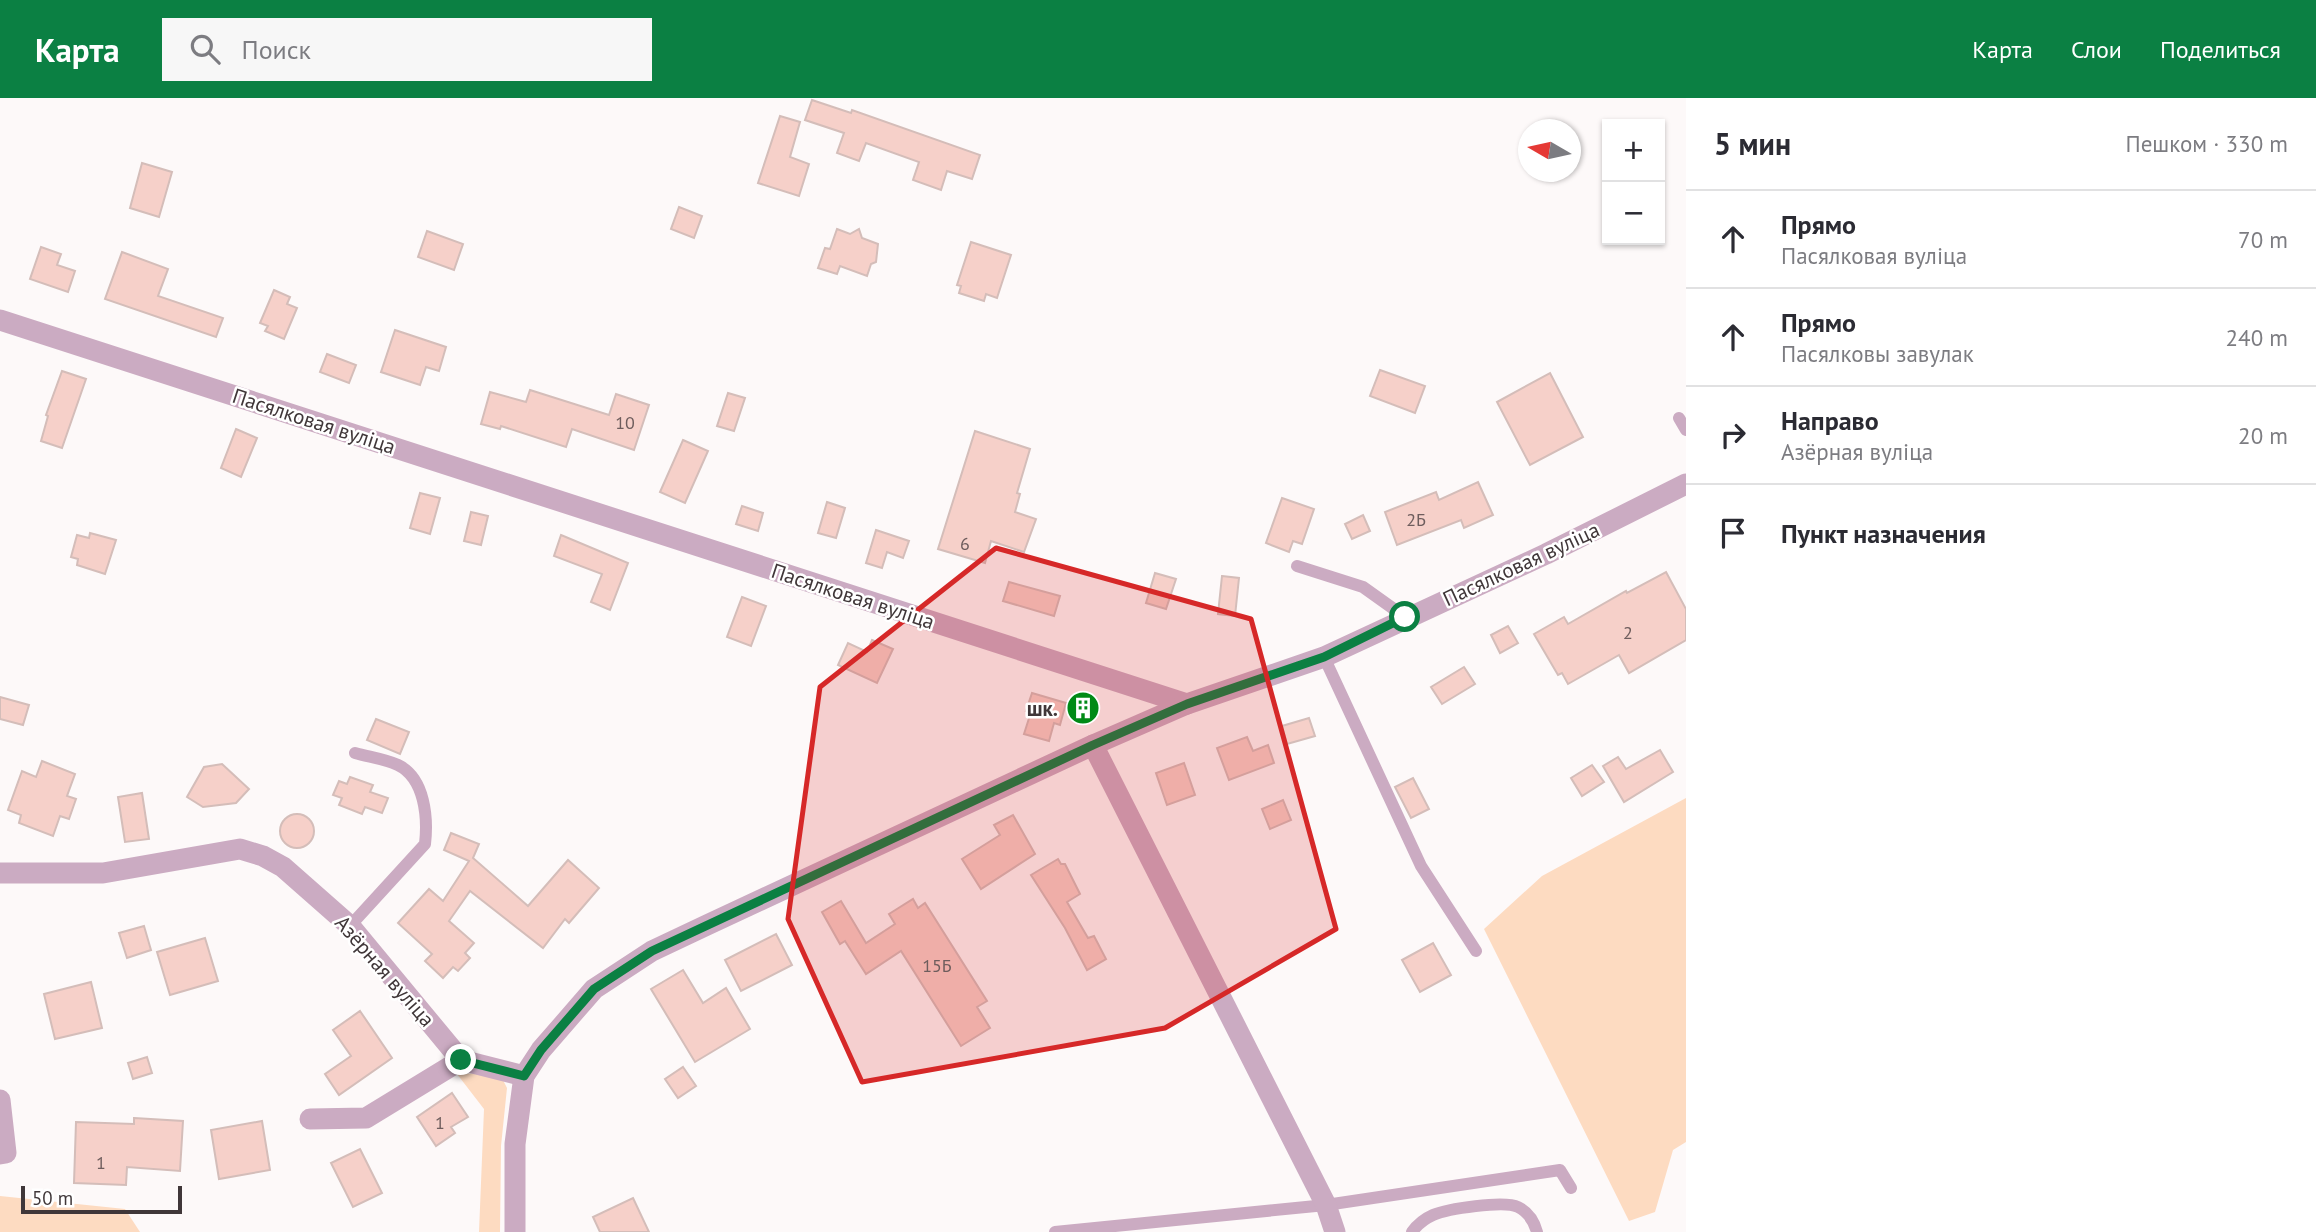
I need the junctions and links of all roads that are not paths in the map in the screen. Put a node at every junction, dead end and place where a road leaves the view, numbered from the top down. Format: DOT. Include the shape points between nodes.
graph roads {
  1 [pos="0,320"];
  2 [pos="1679,418"];
  3 [pos="1686,430"];
  4 [pos="1686,484"];
  5 [pos="1297,566"];
  6 [pos="1405,617"];
  7 [pos="1324,657"];
  8 [pos="1187,704"];
  9 [pos="1093,745"];
  10 [pos="355,753"];
  11 [pos="0,873"];
  12 [pos="350,926"];
  13 [pos="1476,951"];
  14 [pos="461,1060"];
  15 [pos="524,1076"];
  16 [pos="0,1100"];
  17 [pos="310,1119"];
  18 [pos="0,1154"];
  19 [pos="1571,1188"];
  20 [pos="1326,1205"];
  21 [pos="515,1232"];
  22 [pos="1055,1232"];
  23 [pos="1335,1232"];
  24 [pos="1412,1232"];
  25 [pos="1537,1232"];
  1 -- 8 [label="street, Пасялковая вуліца"];
  2 -- 3 [label="lane"];
  4 -- 6 [label="street, Пасялковая вуліца"];
  5 -- 6 [label="lane" via="1363,587"];
  6 -- 7 [label="street, Пасялковая вуліца"];
  7 -- 8 [label="street, Пасялковая вуліца"];
  7 -- 13 [label="lane" via="1421,866"];
  8 -- 9 [label="street"];
  9 -- 15 [label="street" via="652,951 594,989"];
  9 -- 20 [label="street"];
  10 -- 12 [label="lane" via="399,765 411,775 420,791 427,826 425,844"];
  11 -- 12 [label="street, Азёрная вуліца" via="103,873 240,849 283,867"];
  12 -- 14 [label="street, Азёрная вуліца"];
  14 -- 15 [label="street"];
  14 -- 17 [label="street" via="366,1118"];
  15 -- 21 [label="street" via="515,1144"];
  16 -- 18 [label="street" via="6,1153"];
  19 -- 20 [label="lane" via="1560,1170"];
  20 -- 22 [label="lane"];
  20 -- 23 [label="street"];
  24 -- 25 [label="lane" via="1436,1214 1498,1203 1516,1206 1529,1215"];
}
